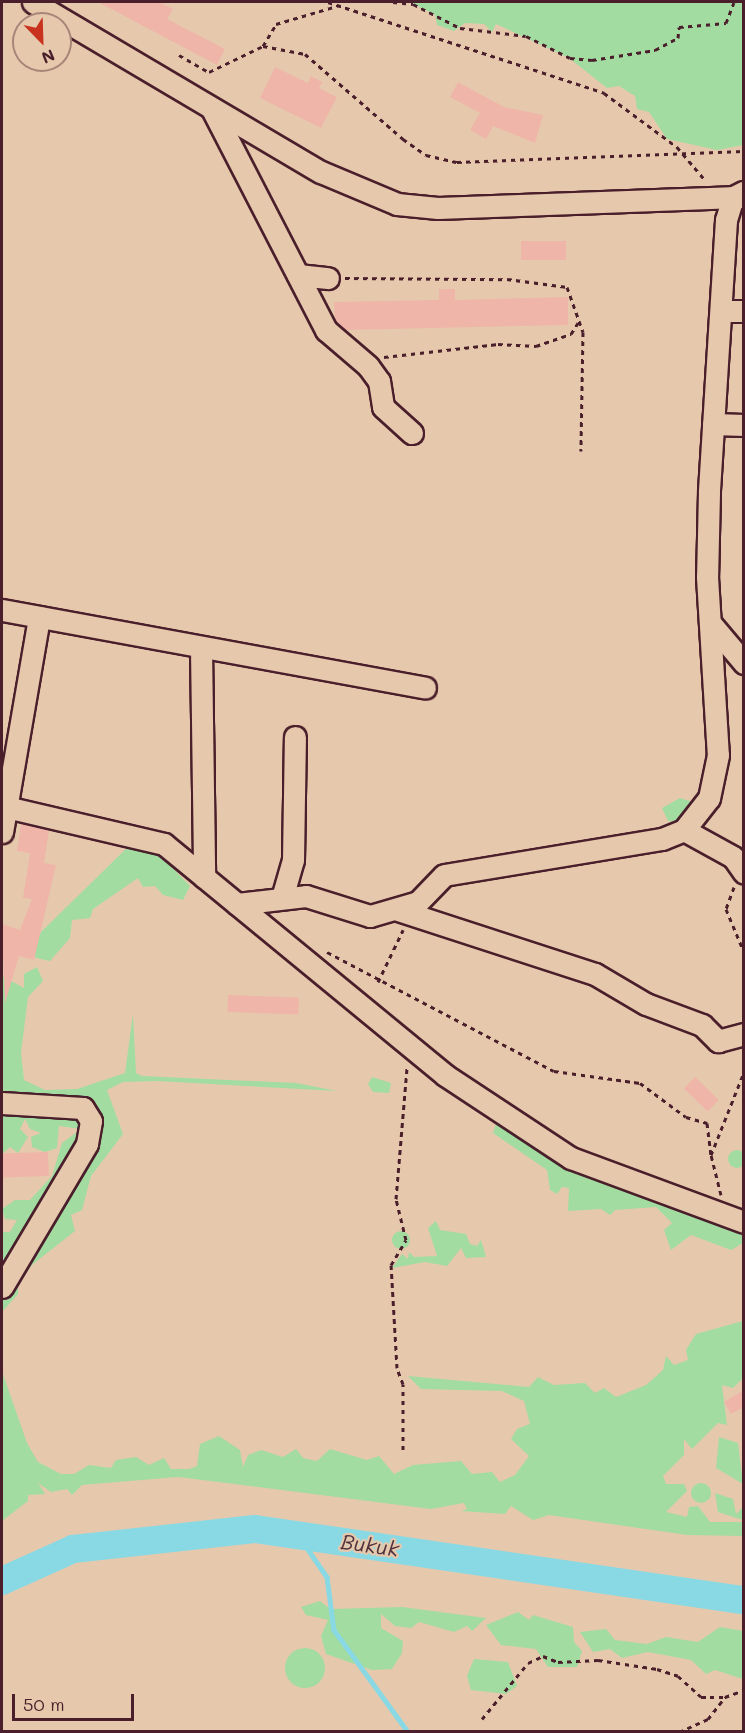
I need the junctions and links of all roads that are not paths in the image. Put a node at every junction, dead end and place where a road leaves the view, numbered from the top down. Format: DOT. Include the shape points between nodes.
graph roads {
  1 [pos="33,2"];
  2 [pos="212,109"];
  3 [pos="735,196"];
  4 [pos="298,275"];
  5 [pos="328,278"];
  6 [pos="722,311"];
  7 [pos="744,311"];
  8 [pos="713,424"];
  9 [pos="744,425"];
  10 [pos="412,434"];
  11 [pos="2,610"];
  12 [pos="39,617"];
  13 [pos="711,624"];
  14 [pos="201,648"];
  15 [pos="744,663"];
  16 [pos="425,688"];
  17 [pos="295,737"];
  18 [pos="4,807"];
  19 [pos="684,830"];
  20 [pos="2,832"];
  21 [pos="743,872"];
  22 [pos="204,877"];
  23 [pos="282,898"];
  24 [pos="237,904"];
  25 [pos="404,912"];
  26 [pos="744,1034"];
  27 [pos="2,1103"];
  28 [pos="742,1221"];
  29 [pos="2,1287"];
  1 -- 2 [label="street"];
  2 -- 3 [label="street" via="321,172 397,204 438,208"];
  2 -- 4 [label="street"];
  3 -- 6 [label="street" via="726,220"];
  4 -- 5 [label="street"];
  4 -- 10 [label="street" via="326,330 368,366 379,381 383,407"];
  6 -- 7 [label="street"];
  6 -- 8 [label="street"];
  8 -- 9 [label="street"];
  8 -- 13 [label="street" via="707,577"];
  11 -- 12 [label="street"];
  12 -- 14 [label="street"];
  12 -- 18 [label="street"];
  13 -- 15 [label="street"];
  13 -- 19 [label="street" via="718,755 709,798"];
  14 -- 16 [label="street"];
  14 -- 22 [label="street"];
  17 -- 23 [label="street" via="293,860"];
  18 -- 20 [label="street"];
  18 -- 22 [label="street" via="139,835 164,844"];
  19 -- 21 [label="street" via="733,857"];
  19 -- 25 [label="street" via="662,839 444,874"];
  22 -- 24 [label="street"];
  23 -- 24 [label="street"];
  23 -- 25 [label="street" via="306,896 370,916"];
  24 -- 28 [label="street" via="411,1047 571,1158"];
  25 -- 26 [label="street" via="595,974 646,1004 702,1026 718,1041"];
  27 -- 29 [label="street" via="83,1108 91,1121 87,1143"];
}
